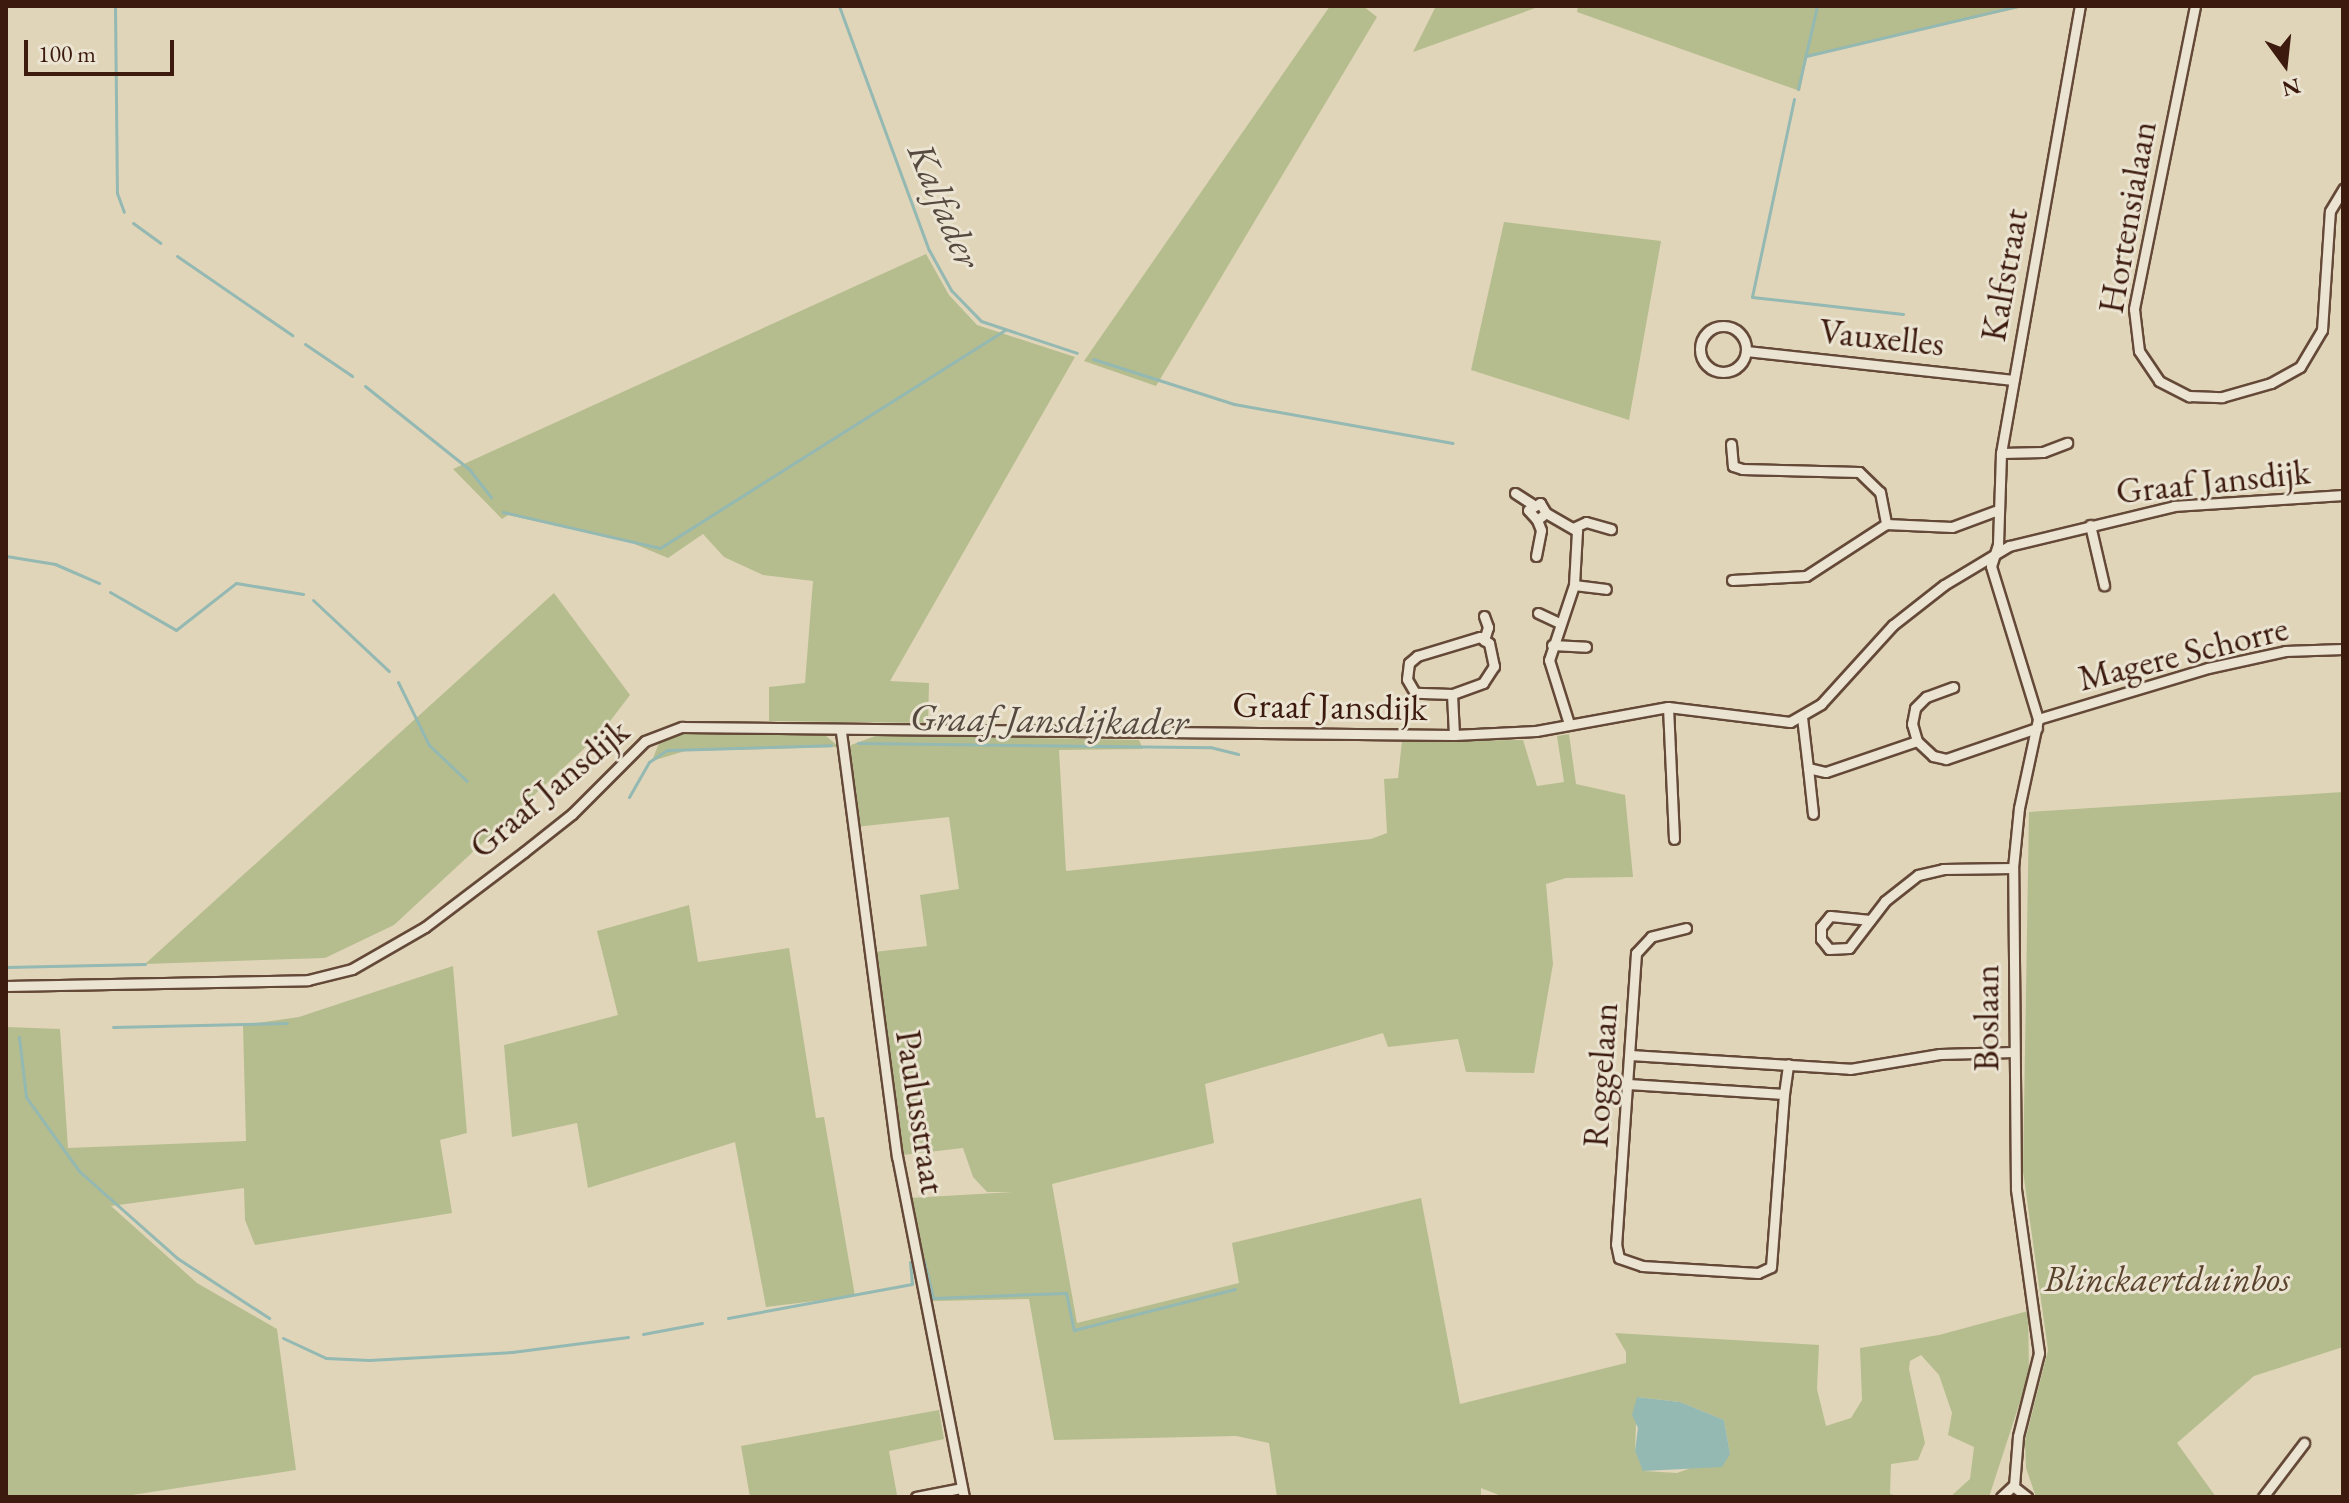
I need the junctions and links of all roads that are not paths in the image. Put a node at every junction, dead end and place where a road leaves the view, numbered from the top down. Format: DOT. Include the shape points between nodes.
graph roads {
  1 [pos="2080,6"];
  2 [pos="2195,6"];
  3 [pos="2343,189"];
  4 [pos="1746,351"];
  5 [pos="2013,380"];
  6 [pos="2067,443"];
  7 [pos="1731,444"];
  8 [pos="2001,453"];
  9 [pos="1515,493"];
  10 [pos="2343,495"];
  11 [pos="1532,504"];
  12 [pos="1995,511"];
  13 [pos="1546,513"];
  14 [pos="1537,520"];
  15 [pos="1886,524"];
  16 [pos="2090,525"];
  17 [pos="1575,527"];
  18 [pos="1611,529"];
  19 [pos="1993,554"];
  20 [pos="1536,556"];
  21 [pos="1732,580"];
  22 [pos="1574,585"];
  23 [pos="2104,585"];
  24 [pos="1606,589"];
  25 [pos="1538,613"];
  26 [pos="1484,616"];
  27 [pos="1559,623"];
  28 [pos="1484,640"];
  29 [pos="1552,645"];
  30 [pos="1586,647"];
  31 [pos="2343,649"];
  32 [pos="1953,687"];
  33 [pos="1452,694"];
  34 [pos="1668,707"];
  35 [pos="1802,717"];
  36 [pos="2038,723"];
  37 [pos="1569,724"];
  38 [pos="841,732"];
  39 [pos="1454,735"];
  40 [pos="1917,741"];
  41 [pos="1808,768"];
  42 [pos="1813,814"];
  43 [pos="1674,839"];
  44 [pos="2013,868"];
  45 [pos="1870,920"];
  46 [pos="1686,928"];
  47 [pos="6,986"];
  48 [pos="2014,1052"];
  49 [pos="1630,1055"];
  50 [pos="1788,1064"];
  51 [pos="1628,1084"];
  52 [pos="1784,1094"];
  53 [pos="2304,1443"];
  54 [pos="2014,1486"];
  55 [pos="963,1492"];
  56 [pos="916,1497"];
  57 [pos="2001,1497"];
  58 [pos="2027,1497"];
  59 [pos="2263,1497"];
  1 -- 5 [label="street, Kalfstraat"];
  2 -- 3 [label="street, Hortensialaan" via="2134,309 2139,351 2159,381 2189,396 2222,397 2271,383 2300,367 2322,330 2330,211"];
  4 -- 4 [label="street" via="1741,335 1726,326 1710,330 1700,344 1704,361 1719,371 1737,367"];
  4 -- 5 [label="street, Vauxelles"];
  5 -- 8 [label="street, Kalfstraat"];
  6 -- 8 [label="street" via="2043,452"];
  7 -- 15 [label="street" via="1733,466 1742,469 1859,472 1880,492"];
  8 -- 12 [label="street, Kalfstraat"];
  9 -- 11 [label="street"];
  10 -- 16 [label="street, Graaf Jansdijk" via="2189,504"];
  11 -- 13 [label="street" via="1543,504"];
  11 -- 14 [label="street" via="1529,515"];
  12 -- 15 [label="street" via="1952,527"];
  12 -- 19 [label="street, Kalfstraat" via="1998,544"];
  13 -- 14 [label="street"];
  13 -- 17 [label="street"];
  14 -- 20 [label="street" via="1541,530"];
  15 -- 21 [label="street" via="1806,576"];
  16 -- 19 [label="street, Graaf Jansdijk" via="2021,541"];
  16 -- 23 [label="street, Graaf Jansdijk"];
  17 -- 18 [label="street" via="1586,522"];
  17 -- 22 [label="street"];
  19 -- 35 [label="street, Graaf Jansdijk" via="1893,625 1821,704"];
  19 -- 36 [label="street" via="1992,581"];
  22 -- 24 [label="street"];
  22 -- 27 [label="street"];
  25 -- 27 [label="street"];
  26 -- 28 [label="street"];
  27 -- 29 [label="street"];
  28 -- 33 [label="street" via="1493,655 1491,676"];
  28 -- 33 [label="street" via="1460,640 1409,663 1407,679 1415,693"];
  29 -- 30 [label="street"];
  29 -- 37 [label="street" via="1550,673"];
  31 -- 36 [label="street, Magere Schorre" via="2285,651 2208,668"];
  32 -- 40 [label="street" via="1926,697 1915,708"];
  33 -- 39 [label="street"];
  34 -- 35 [label="street, Graaf Jansdijk" via="1728,712 1771,723"];
  34 -- 37 [label="street, Graaf Jansdijk"];
  34 -- 43 [label="street"];
  35 -- 41 [label="street"];
  36 -- 40 [label="street, Magere Schorre" via="1946,759 1933,756"];
  36 -- 44 [label="street, Boslaan" via="2019,808"];
  37 -- 39 [label="street, Graaf Jansdijk" via="1517,734"];
  38 -- 39 [label="street, Graaf Jansdijk"];
  38 -- 47 [label="street, Graaf Jansdijk" via="682,727 645,741 572,814 425,927 331,977"];
  38 -- 55 [label="street, Paulusstraat" via="897,1156"];
  40 -- 41 [label="street" via="1826,772"];
  41 -- 42 [label="street"];
  44 -- 45 [label="street" via="1918,875 1896,890"];
  44 -- 48 [label="street, Boslaan"];
  45 -- 45 [label="street" via="1849,948 1829,949 1821,939 1821,927 1830,916"];
  46 -- 49 [label="street, Roggelaan" via="1651,937 1636,953"];
  48 -- 50 [label="street" via="1940,1054 1850,1069"];
  48 -- 54 [label="street, Boslaan" via="2016,1189 2039,1353 2018,1436"];
  49 -- 50 [label="street"];
  49 -- 51 [label="street, Roggelaan"];
  50 -- 52 [label="street"];
  51 -- 52 [label="street"];
  51 -- 52 [label="street, Roggelaan" via="1616,1244 1619,1258 1642,1266 1758,1273 1771,1267"];
  53 -- 59 [label="street" via="2279,1468"];
  54 -- 57 [label="street"];
  54 -- 58 [label="street"];
  55 -- 56 [label="street"];
}
